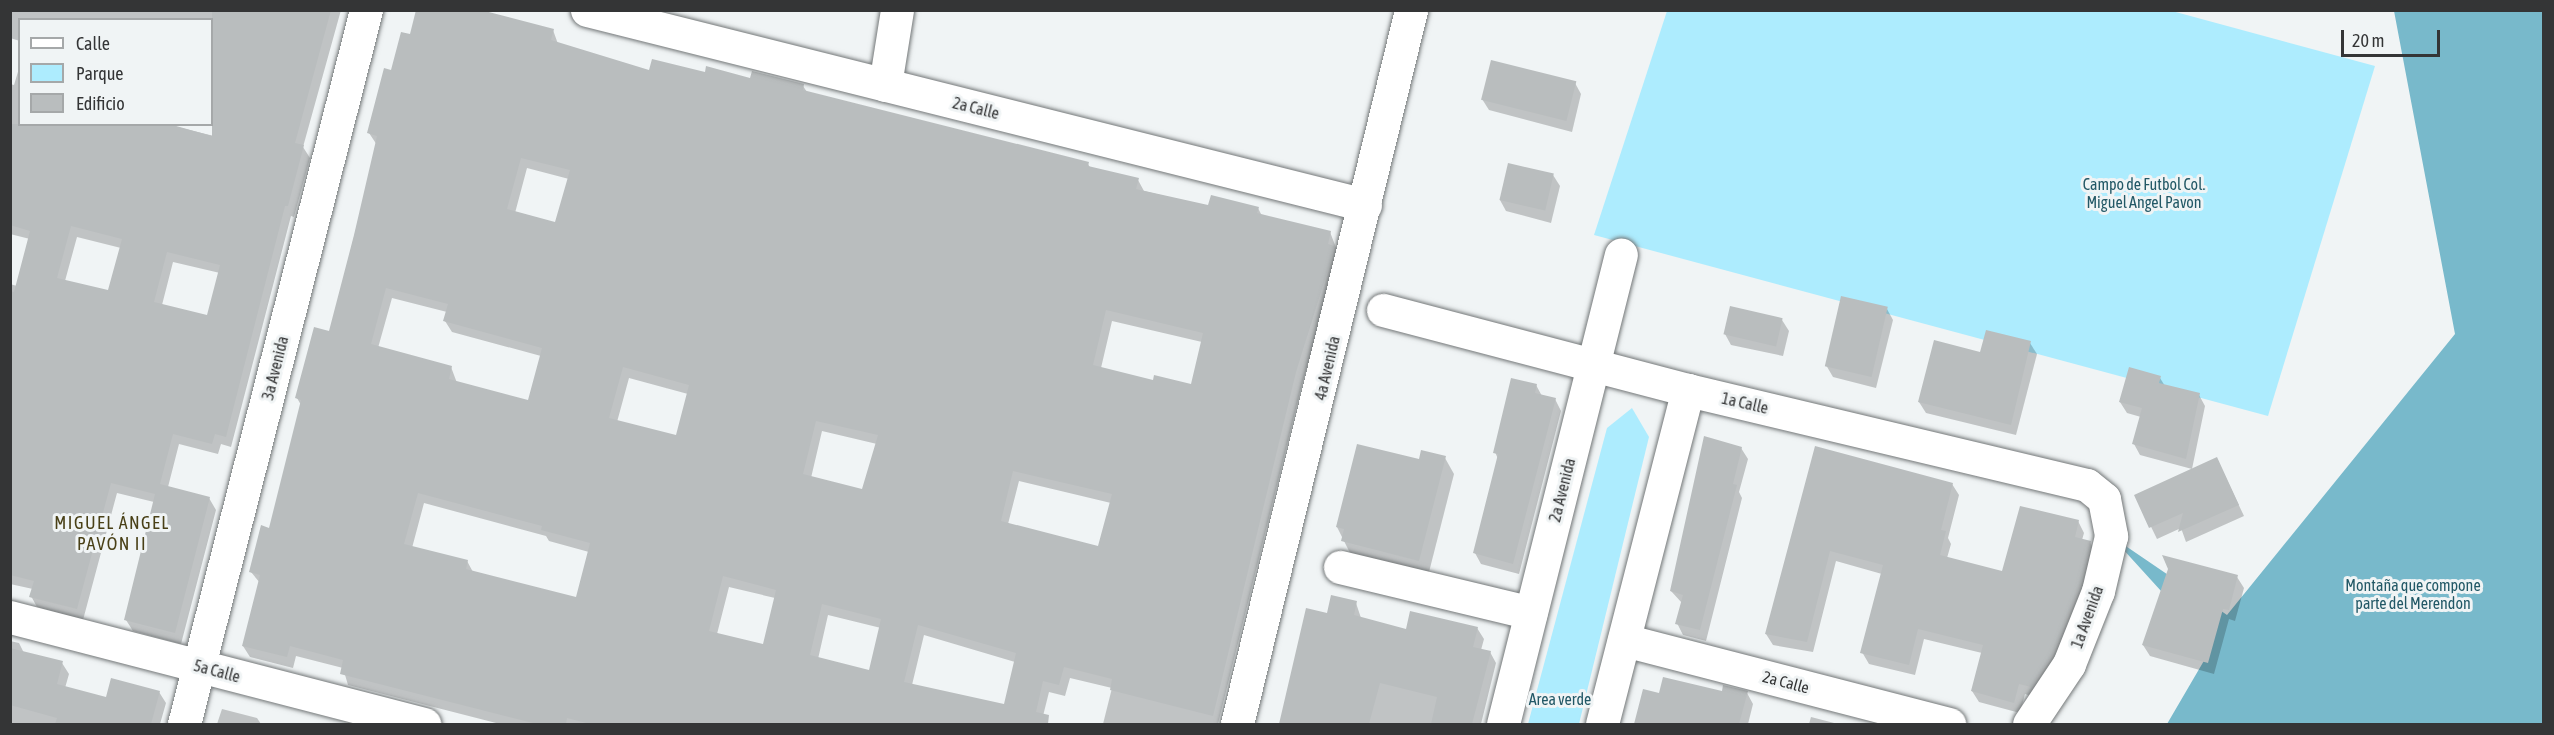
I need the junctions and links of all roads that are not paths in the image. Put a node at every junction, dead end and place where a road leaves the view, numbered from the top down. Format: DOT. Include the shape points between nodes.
graph roads {
  1 [pos="366,10"];
  2 [pos="587,10"];
  3 [pos="897,10"];
  4 [pos="1411,10"];
  5 [pos="885,85"];
  6 [pos="1365,205"];
  7 [pos="1621,255"];
  8 [pos="1383,310"];
  9 [pos="1593,365"];
  10 [pos="1688,390"];
  11 [pos="2104,499"];
  12 [pos="1341,567"];
  13 [pos="1531,613"];
  14 [pos="10,617"];
  15 [pos="1624,639"];
  16 [pos="199,666"];
  17 [pos="184,724"];
  18 [pos="424,724"];
  19 [pos="1237,724"];
  20 [pos="1503,724"];
  21 [pos="1602,724"];
  22 [pos="1948,724"];
  23 [pos="2029,724"];
  1 -- 16 [label="street, 3a Avenida"];
  2 -- 5 [label="street, 2a Calle"];
  3 -- 5 [label="street"];
  4 -- 6 [label="street, 4a Avenida"];
  5 -- 6 [label="street, 2a Calle"];
  6 -- 19 [label="street, 4a Avenida"];
  7 -- 9 [label="street, 2a Avenida"];
  8 -- 9 [label="street, 1a Calle"];
  9 -- 10 [label="street, 1a Calle"];
  9 -- 13 [label="street, 2a Avenida"];
  10 -- 11 [label="street, 1a Calle" via="2087,485"];
  10 -- 15 [label="street"];
  11 -- 23 [label="street, 1a Avenida" via="2111,536 2098,591 2069,664"];
  12 -- 13 [label="street"];
  13 -- 20 [label="street, 2a Avenida"];
  14 -- 16 [label="street, 5a Calle"];
  15 -- 21 [label="street"];
  15 -- 22 [label="street, 2a Calle"];
  16 -- 17 [label="street, 3a Avenida"];
  16 -- 18 [label="street, 5a Calle"];
}
